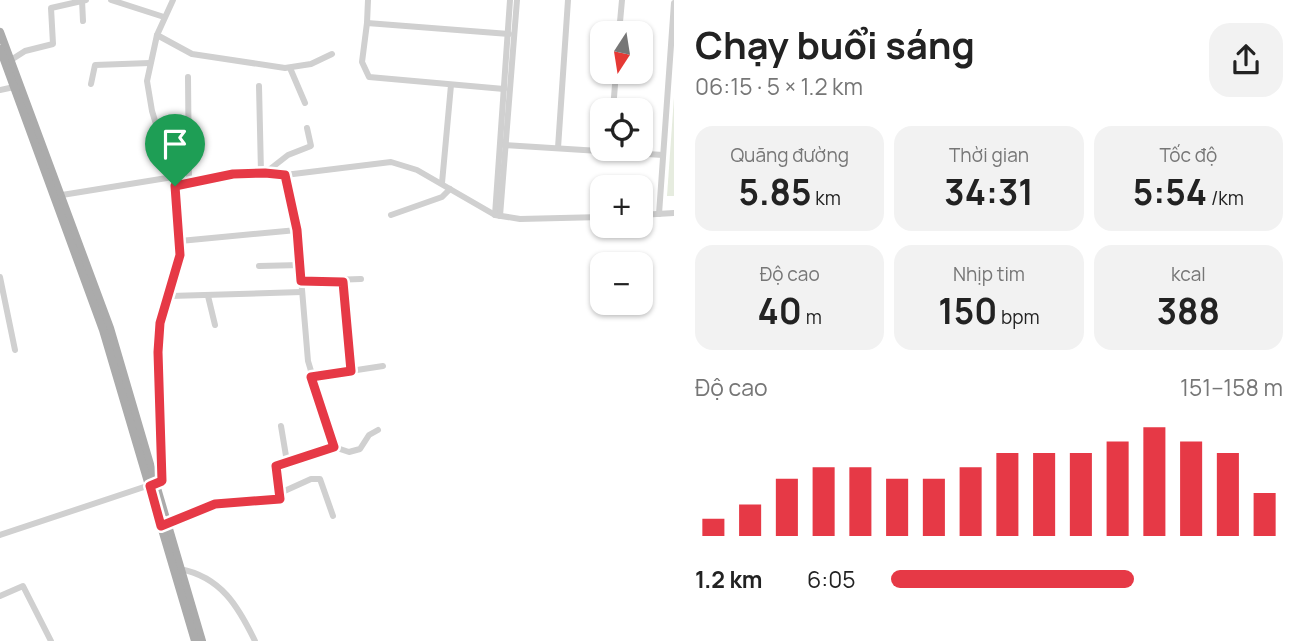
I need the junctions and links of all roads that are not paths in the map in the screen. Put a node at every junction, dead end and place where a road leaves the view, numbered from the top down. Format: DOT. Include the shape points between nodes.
graph roads {
  1 [pos="84,0"];
  2 [pos="111,0"];
  3 [pos="173,0"];
  4 [pos="368,0"];
  5 [pos="510,0"];
  6 [pos="517,0"];
  7 [pos="568,0"];
  8 [pos="622,0"];
  9 [pos="674,3"];
  10 [pos="164,17"];
  11 [pos="83,21"];
  12 [pos="620,21"];
  13 [pos="367,23"];
  14 [pos="0,32"];
  15 [pos="157,35"];
  16 [pos="511,35"];
  17 [pos="0,49"];
  18 [pos="332,54"];
  19 [pos="11,60"];
  20 [pos="150,63"];
  21 [pos="290,68"];
  22 [pos="188,77"];
  23 [pos="91,84"];
  24 [pos="451,85"];
  25 [pos="15,86"];
  26 [pos="259,86"];
  27 [pos="504,89"];
  28 [pos="0,90"];
  29 [pos="304,103"];
  30 [pos="307,128"];
  31 [pos="503,145"];
  32 [pos="558,148"];
  33 [pos="590,149"];
  34 [pos="653,154"];
  35 [pos="663,155"];
  36 [pos="263,173"];
  37 [pos="285,175"];
  38 [pos="173,177"];
  39 [pos="189,182"];
  40 [pos="442,183"];
  41 [pos="175,186"];
  42 [pos="450,189"];
  43 [pos="62,195"];
  44 [pos="674,213"];
  45 [pos="653,214"];
  46 [pos="659,214"];
  47 [pos="391,215"];
  48 [pos="498,215"];
  49 [pos="590,217"];
  50 [pos="297,230"];
  51 [pos="180,241"];
  52 [pos="300,265"];
  53 [pos="259,267"];
  54 [pos="0,277"];
  55 [pos="361,279"];
  56 [pos="301,281"];
  57 [pos="343,282"];
  58 [pos="302,292"];
  59 [pos="170,296"];
  60 [pos="208,296"];
  61 [pos="215,326"];
  62 [pos="15,350"];
  63 [pos="383,366"];
  64 [pos="351,371"];
  65 [pos="311,377"];
  66 [pos="281,426"];
  67 [pos="378,430"];
  68 [pos="334,447"];
  69 [pos="287,462"];
  70 [pos="153,484"];
  71 [pos="280,494"];
  72 [pos="333,516"];
  73 [pos="164,523"];
  74 [pos="0,535"];
  75 [pos="177,569"];
  76 [pos="0,596"];
  77 [pos="51,641"];
  78 [pos="195,641"];
  79 [pos="202,641"];
  80 [pos="255,641"];
  1 -- 11 [label="street"];
  1 -- 19 [label="street" via="50,10 51,46 25,51"];
  2 -- 10 [label="street"];
  3 -- 10 [label="street"];
  4 -- 13 [label="street"];
  5 -- 16 [label="street"];
  6 -- 16 [label="street"];
  7 -- 32 [label="street"];
  8 -- 12 [label="street"];
  9 -- 35 [label="street"];
  10 -- 15 [label="street"];
  13 -- 16 [label="street"];
  13 -- 24 [label="street" via="362,62 369,77"];
  14 -- 19 [label="main road"];
  15 -- 20 [label="street"];
  15 -- 21 [label="street" via="192,54"];
  16 -- 27 [label="street"];
  16 -- 31 [label="street"];
  17 -- 25 [label="main road"];
  18 -- 21 [label="street"];
  19 -- 43 [label="main road"];
  20 -- 23 [label="street" via="95,65"];
  20 -- 38 [label="street" via="148,94"];
  21 -- 29 [label="street"];
  22 -- 39 [label="street"];
  24 -- 27 [label="street"];
  24 -- 40 [label="street"];
  25 -- 28 [label="street"];
  25 -- 70 [label="main road" via="92,296"];
  26 -- 36 [label="street"];
  27 -- 31 [label="street"];
  30 -- 36 [label="street" via="311,146"];
  31 -- 32 [label="street"];
  31 -- 48 [label="street"];
  32 -- 33 [label="street"];
  34 -- 35 [label="street"];
  35 -- 46 [label="street"];
  36 -- 37 [label="street"];
  36 -- 39 [label="street"];
  37 -- 40 [label="street" via="391,162"];
  37 -- 50 [label="street"];
  38 -- 41 [label="street"];
  38 -- 43 [label="street"];
  39 -- 41 [label="street"];
  40 -- 42 [label="street"];
  41 -- 51 [label="street"];
  42 -- 47 [label="street" via="442,197"];
  42 -- 48 [label="street"];
  43 -- 70 [label="main road" via="110,328"];
  44 -- 46 [label="street"];
  45 -- 46 [label="street"];
  48 -- 49 [label="street"];
  50 -- 51 [label="street"];
  50 -- 52 [label="street"];
  51 -- 59 [label="street"];
  52 -- 53 [label="street"];
  52 -- 56 [label="street"];
  54 -- 62 [label="street"];
  55 -- 57 [label="street"];
  56 -- 57 [label="street"];
  56 -- 58 [label="street"];
  57 -- 64 [label="street"];
  58 -- 60 [label="street"];
  58 -- 65 [label="street"];
  59 -- 60 [label="street"];
  59 -- 70 [label="street" via="160,323 157,376 162,481"];
  60 -- 61 [label="street"];
  63 -- 64 [label="street"];
  64 -- 65 [label="street"];
  65 -- 68 [label="street"];
  66 -- 69 [label="street"];
  67 -- 68 [label="street" via="360,449 349,452"];
  68 -- 69 [label="street"];
  69 -- 71 [label="street" via="276,466"];
  70 -- 73 [label="main road"];
  70 -- 74 [label="street"];
  71 -- 72 [label="street" via="320,479"];
  71 -- 73 [label="street" via="280,499 223,502"];
  73 -- 75 [label="main road"];
  75 -- 78 [label="main road"];
  75 -- 79 [label="main road"];
  75 -- 80 [label="street" via="206,576 222,588"];
  76 -- 77 [label="street" via="23,586"];
}
